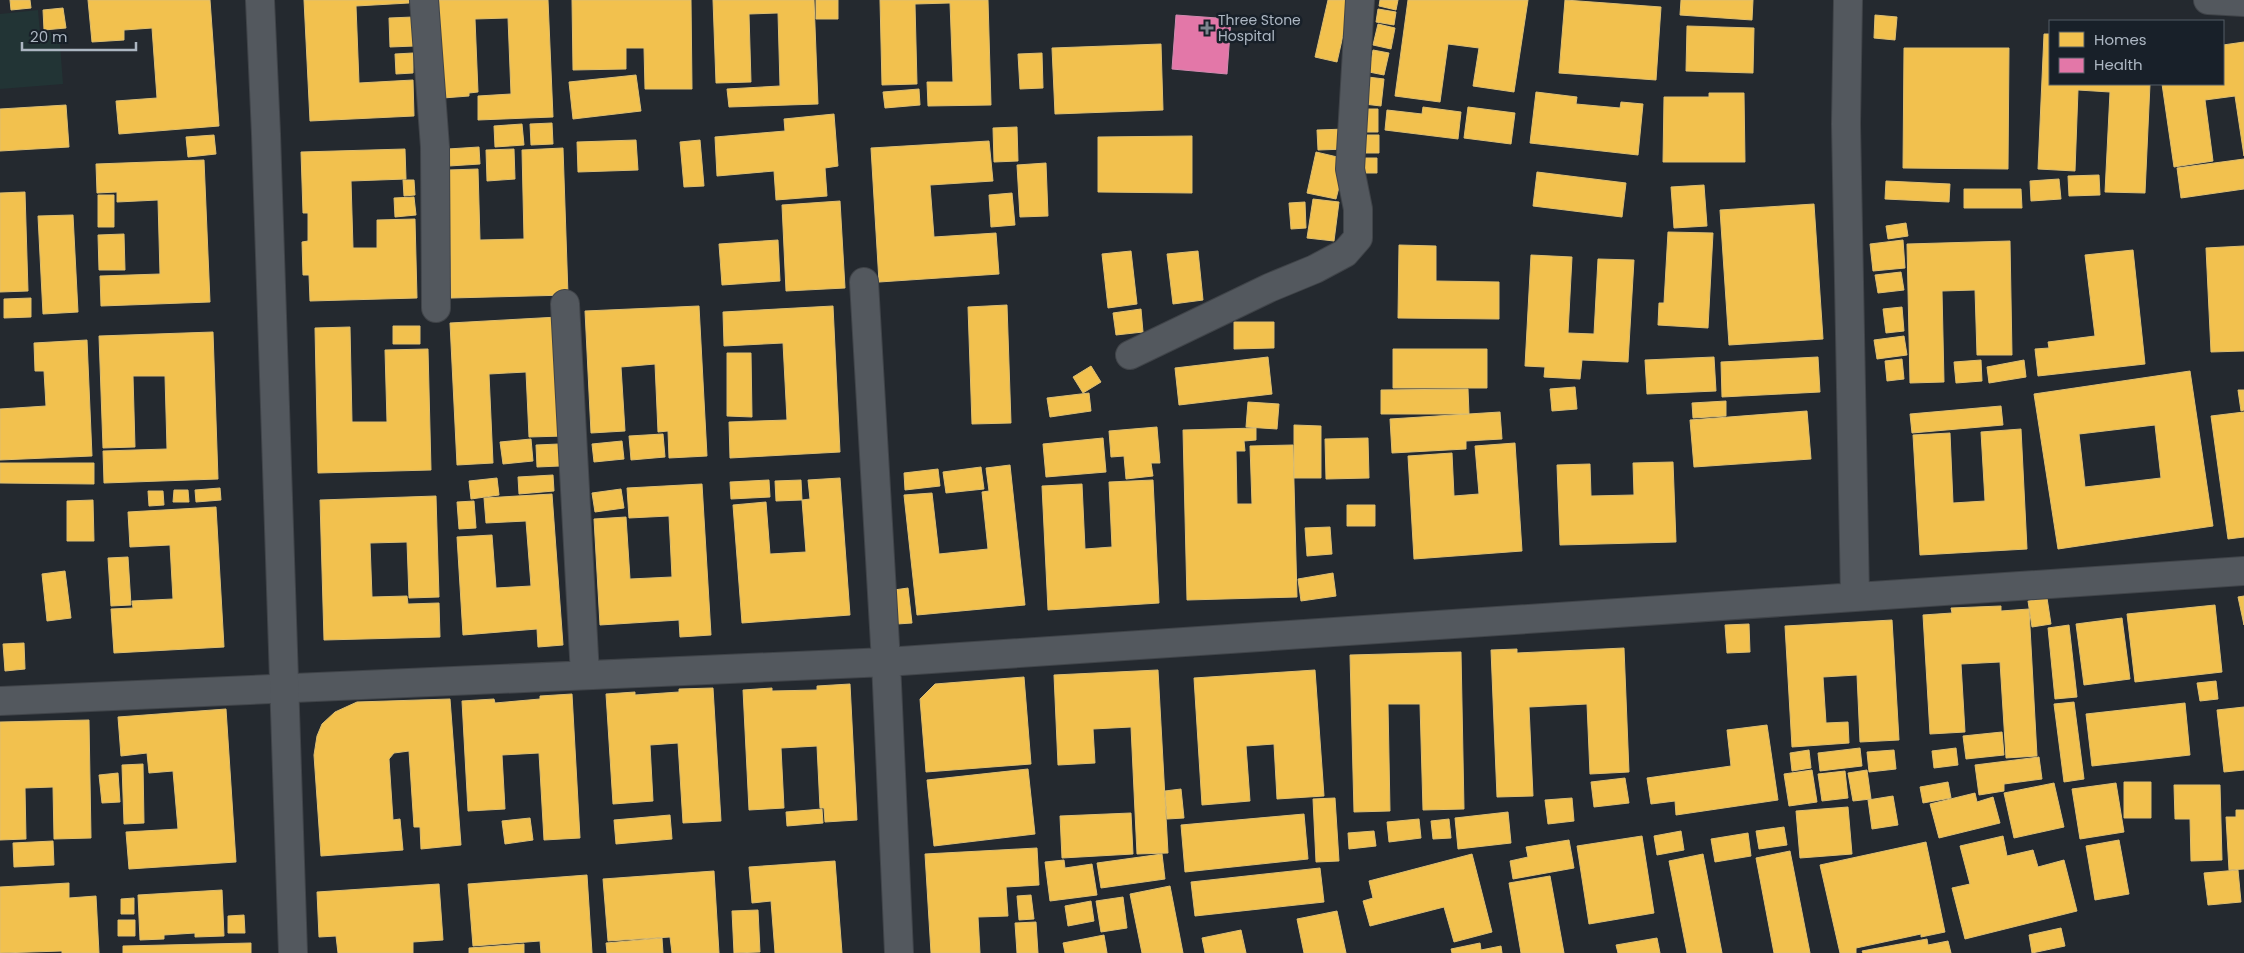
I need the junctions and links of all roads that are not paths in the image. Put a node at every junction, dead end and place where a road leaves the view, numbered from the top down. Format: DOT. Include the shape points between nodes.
graph roads {
  1 [pos="260,0"];
  2 [pos="424,0"];
  3 [pos="1360,0"];
  4 [pos="1848,0"];
  5 [pos="2208,0"];
  6 [pos="2244,2"];
  7 [pos="864,282"];
  8 [pos="565,304"];
  9 [pos="436,308"];
  10 [pos="1130,355"];
  11 [pos="2244,571"];
  12 [pos="1855,597"];
  13 [pos="886,662"];
  14 [pos="585,675"];
  15 [pos="284,687"];
  16 [pos="0,701"];
  17 [pos="293,953"];
  18 [pos="899,953"];
  1 -- 15 [label="street"];
  2 -- 9 [label="street" via="435,147"];
  3 -- 10 [label="street" via="1350,169 1358,209 1358,238 1345,253 1315,269"];
  4 -- 12 [label="street" via="1846,124"];
  5 -- 6 [label="street"];
  7 -- 13 [label="street"];
  8 -- 14 [label="street"];
  11 -- 12 [label="street"];
  12 -- 13 [label="street"];
  13 -- 14 [label="street"];
  13 -- 18 [label="street"];
  14 -- 15 [label="street"];
  15 -- 16 [label="street"];
  15 -- 17 [label="street"];
}
